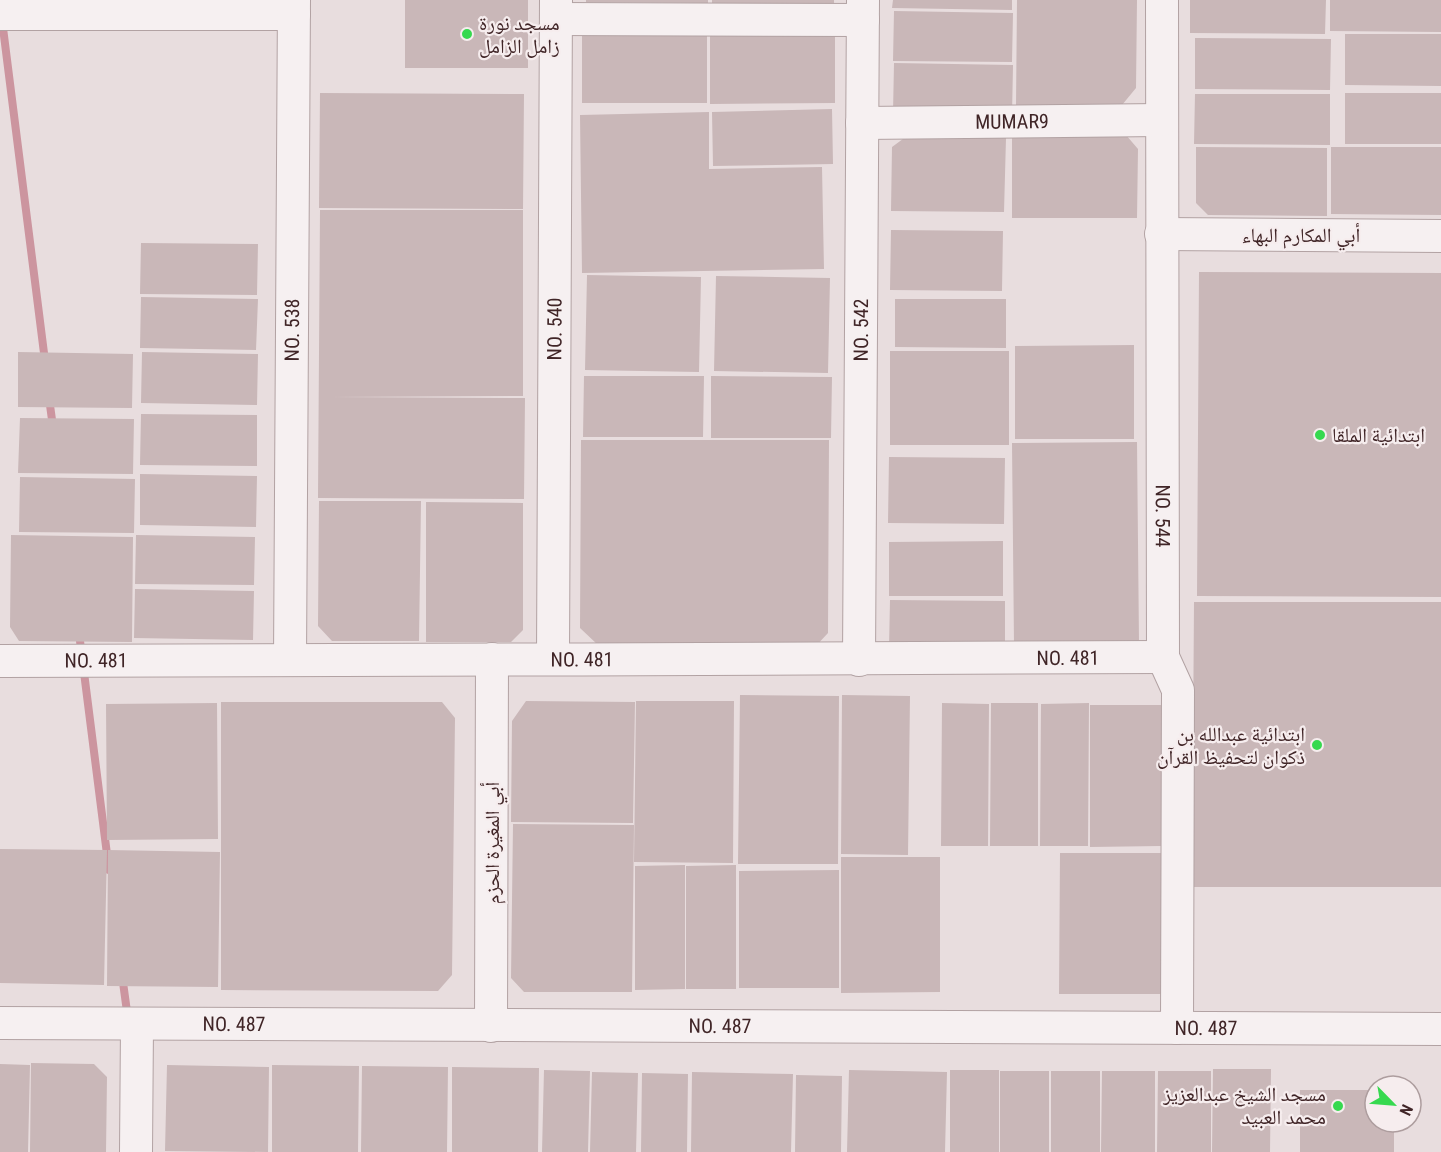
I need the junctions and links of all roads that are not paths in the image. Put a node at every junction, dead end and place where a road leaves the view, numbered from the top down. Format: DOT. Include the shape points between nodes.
graph roads {
  1 [pos="1162,0"];
  2 [pos="294,7"];
  3 [pos="556,9"];
  4 [pos="863,10"];
  5 [pos="0,14"];
  6 [pos="1161,120"];
  7 [pos="862,123"];
  8 [pos="1161,234"];
  9 [pos="1441,236"];
  10 [pos="1163,657"];
  11 [pos="553,658"];
  12 [pos="492,659"];
  13 [pos="290,660"];
  14 [pos="859,660"];
  15 [pos="0,661"];
  16 [pos="0,1023"];
  17 [pos="137,1025"];
  18 [pos="492,1026"];
  19 [pos="1177,1028"];
  20 [pos="1441,1029"];
  21 [pos="135,1152"];
  1 -- 6 [label="street, NO. 544"];
  2 -- 5 [label="street"];
  2 -- 13 [label="street, NO. 538"];
  3 -- 4 [label="street"];
  3 -- 11 [label="street, NO. 540"];
  4 -- 7 [label="street, NO. 542"];
  6 -- 7 [label="street, MUMAR9"];
  6 -- 8 [label="street, NO. 544"];
  7 -- 14 [label="street, NO. 542"];
  8 -- 9 [label="street, أبي المكارم البهاء"];
  8 -- 10 [label="street, NO. 544"];
  10 -- 14 [label="street, NO. 481"];
  10 -- 19 [label="street, NO. 544" via="1178,690"];
  11 -- 12 [label="street, NO. 481"];
  11 -- 14 [label="street, NO. 481"];
  12 -- 13 [label="street, NO. 481"];
  12 -- 18 [label="street, أبي المغيرة الحزم"];
  13 -- 15 [label="street, NO. 481"];
  16 -- 17 [label="street, NO. 487"];
  17 -- 18 [label="street, NO. 487"];
  17 -- 21 [label="street"];
  18 -- 19 [label="street, NO. 487"];
  19 -- 20 [label="street, NO. 487"];
}
